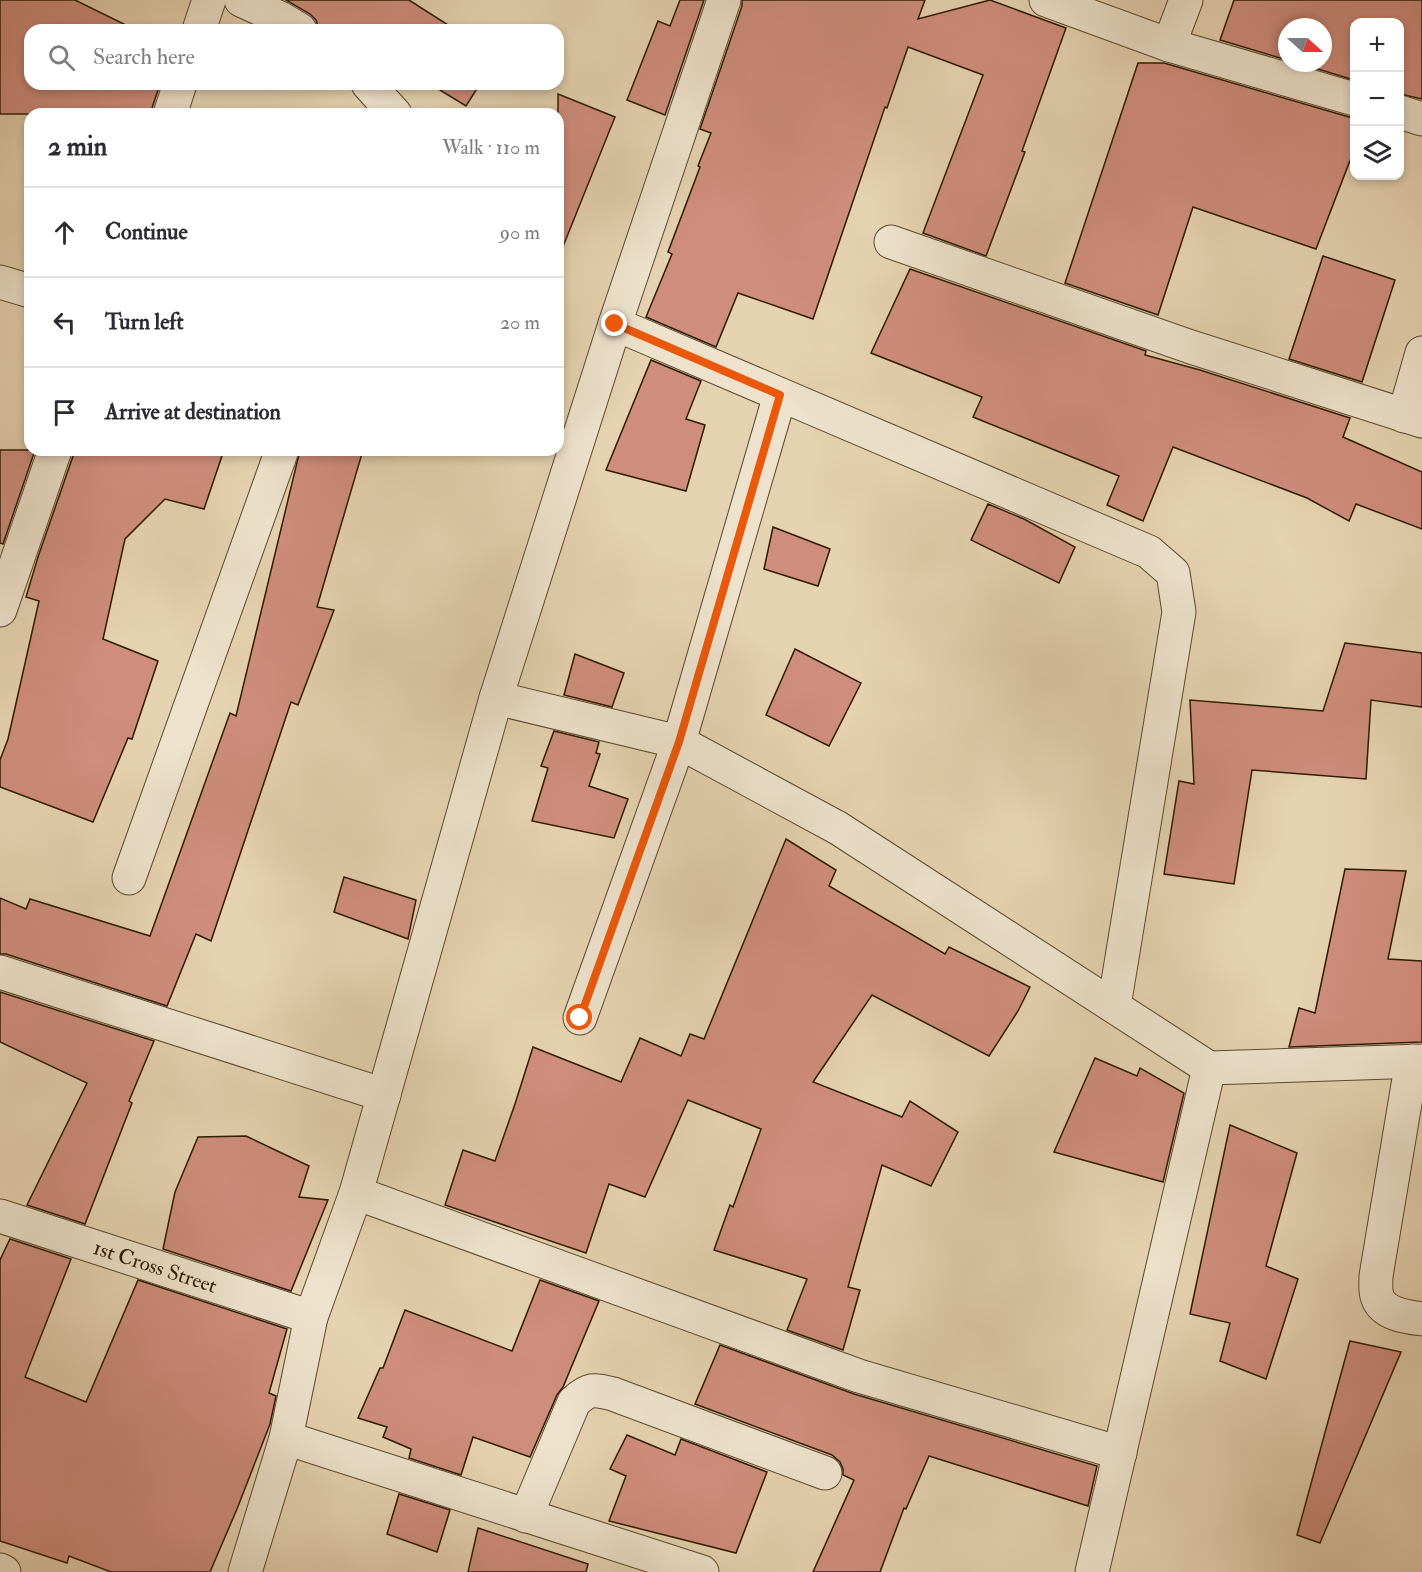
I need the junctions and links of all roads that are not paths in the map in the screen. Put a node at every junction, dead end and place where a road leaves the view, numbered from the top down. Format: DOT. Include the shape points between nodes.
graph roads {
  1 [pos="209,0"];
  2 [pos="241,0"];
  3 [pos="724,0"];
  4 [pos="1046,0"];
  5 [pos="1186,0"];
  6 [pos="201,24"];
  7 [pos="290,24"];
  8 [pos="1169,45"];
  9 [pos="178,90"];
  10 [pos="373,90"];
  11 [pos="1350,98"];
  12 [pos="172,108"];
  13 [pos="390,108"];
  14 [pos="1404,113"];
  15 [pos="1422,119"];
  16 [pos="891,242"];
  17 [pos="0,282"];
  18 [pos="24,289"];
  19 [pos="615,324"];
  20 [pos="1422,353"];
  21 [pos="780,395"];
  22 [pos="1413,418"];
  23 [pos="53,456"];
  24 [pos="280,456"];
  25 [pos="0,610"];
  26 [pos="496,698"];
  27 [pos="679,742"];
  28 [pos="129,878"];
  29 [pos="0,972"];
  30 [pos="1114,1006"];
  31 [pos="580,1018"];
  32 [pos="1417,1060"];
  33 [pos="1209,1068"];
  34 [pos="384,1095"];
  35 [pos="356,1193"];
  36 [pos="0,1216"];
  37 [pos="311,1317"];
  38 [pos="1422,1320"];
  39 [pos="286,1438"];
  40 [pos="1120,1453"];
  41 [pos="825,1473"];
  42 [pos="526,1515"];
  43 [pos="0,1570"];
  44 [pos="4,1572"];
  45 [pos="245,1572"];
  46 [pos="702,1572"];
  47 [pos="1092,1572"];
  1 -- 6 [label="street"];
  2 -- 7 [label="street"];
  3 -- 19 [label="street"];
  4 -- 8 [label="street"];
  5 -- 8 [label="street"];
  8 -- 11 [label="street"];
  9 -- 12 [label="street"];
  10 -- 13 [label="street"];
  14 -- 15 [label="street"];
  16 -- 22 [label="street" via="1191,347"];
  17 -- 18 [label="street"];
  19 -- 21 [label="street"];
  19 -- 26 [label="street"];
  20 -- 22 [label="street"];
  21 -- 27 [label="street"];
  21 -- 30 [label="street" via="1149,552 1173,573 1179,612"];
  23 -- 25 [label="street"];
  24 -- 28 [label="street"];
  26 -- 27 [label="street"];
  26 -- 34 [label="street"];
  27 -- 30 [label="street" via="838,828"];
  27 -- 31 [label="street"];
  29 -- 34 [label="street"];
  30 -- 33 [label="street"];
  32 -- 33 [label="street"];
  32 -- 38 [label="street" via="1376,1276 1377,1295 1384,1309"];
  33 -- 40 [label="street"];
  34 -- 35 [label="street"];
  35 -- 37 [label="street"];
  35 -- 40 [label="street" via="859,1376"];
  36 -- 37 [label="street, 1st Cross Street"];
  37 -- 39 [label="street"];
  39 -- 42 [label="street"];
  39 -- 45 [label="street"];
  40 -- 47 [label="street"];
  41 -- 42 [label="street" via="595,1389 574,1402"];
  42 -- 46 [label="street"];
  43 -- 44 [label="street"];
}
